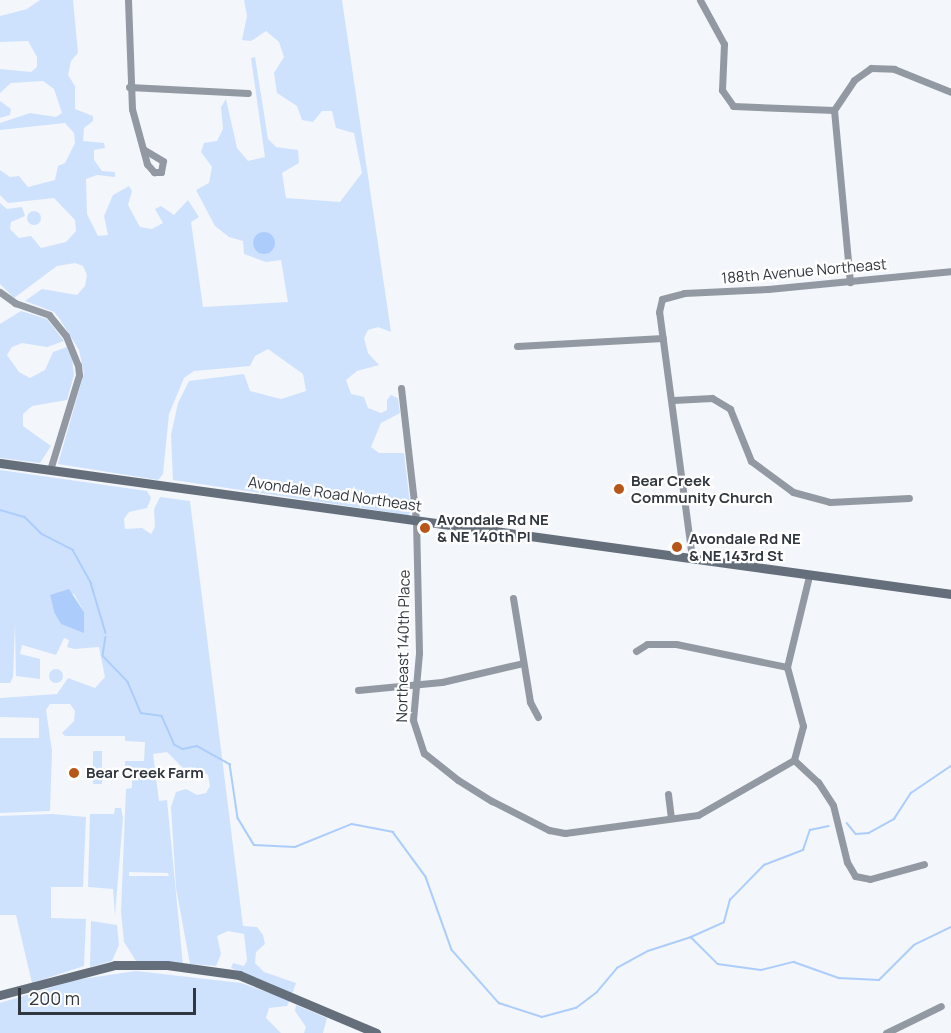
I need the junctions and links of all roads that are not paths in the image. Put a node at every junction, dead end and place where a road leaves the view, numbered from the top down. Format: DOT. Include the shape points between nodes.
graph roads {
  1 [pos="128,0"];
  2 [pos="700,0"];
  3 [pos="129,87"];
  4 [pos="951,92"];
  5 [pos="248,93"];
  6 [pos="834,110"];
  7 [pos="143,149"];
  8 [pos="950,271"];
  9 [pos="850,282"];
  10 [pos="0,292"];
  11 [pos="663,338"];
  12 [pos="517,346"];
  13 [pos="401,388"];
  14 [pos="673,400"];
  15 [pos="0,463"];
  16 [pos="50,470"];
  17 [pos="909,498"];
  18 [pos="416,520"];
  19 [pos="692,558"];
  20 [pos="809,576"];
  21 [pos="951,594"];
  22 [pos="513,598"];
  23 [pos="636,651"];
  24 [pos="523,663"];
  25 [pos="787,667"];
  26 [pos="417,682"];
  27 [pos="358,690"];
  28 [pos="538,717"];
  29 [pos="794,760"];
  30 [pos="668,794"];
  31 [pos="671,819"];
  32 [pos="924,864"];
  33 [pos="0,995"];
  34 [pos="941,1006"];
  35 [pos="376,1033"];
  36 [pos="886,1033"];
  1 -- 3 [label="street"];
  2 -- 6 [label="street" via="724,44 722,90 733,106"];
  3 -- 5 [label="street"];
  3 -- 7 [label="street"];
  4 -- 6 [label="street" via="894,69 871,68 854,80"];
  6 -- 9 [label="street"];
  8 -- 9 [label="street, 188th Avenue Northeast"];
  9 -- 11 [label="street, 188th Avenue Northeast" via="684,293 662,299 659,312"];
  10 -- 16 [label="street" via="15,303 49,315 66,336 78,365 79,375"];
  11 -- 12 [label="street"];
  11 -- 14 [label="street"];
  13 -- 18 [label="street, Northeast 140th Place"];
  14 -- 17 [label="street" via="712,398 730,409 738,420 751,461 793,492 830,502"];
  14 -- 19 [label="street"];
  15 -- 16 [label="main road, Avondale Road Northeast"];
  16 -- 18 [label="main road, Avondale Road Northeast"];
  18 -- 19 [label="main road, Avondale Road Northeast"];
  18 -- 26 [label="street, Northeast 140th Place"];
  19 -- 20 [label="main road, Avondale Road Northeast"];
  20 -- 21 [label="main road, Avondale Road Northeast"];
  20 -- 25 [label="street"];
  22 -- 24 [label="street"];
  23 -- 25 [label="street" via="647,644 676,644"];
  24 -- 26 [label="street" via="452,680"];
  24 -- 28 [label="street" via="530,702"];
  25 -- 29 [label="street" via="803,726"];
  26 -- 27 [label="street"];
  26 -- 31 [label="street, Northeast 140th Place" via="413,720 424,753 458,780 522,817 565,833"];
  29 -- 31 [label="street, Northeast 140th Place" via="702,813"];
  29 -- 32 [label="street" via="818,782 833,805 847,862 855,876 870,879"];
  30 -- 31 [label="street"];
  33 -- 35 [label="main road" via="115,966 167,965 239,975"];
  34 -- 36 [label="street"];
}
